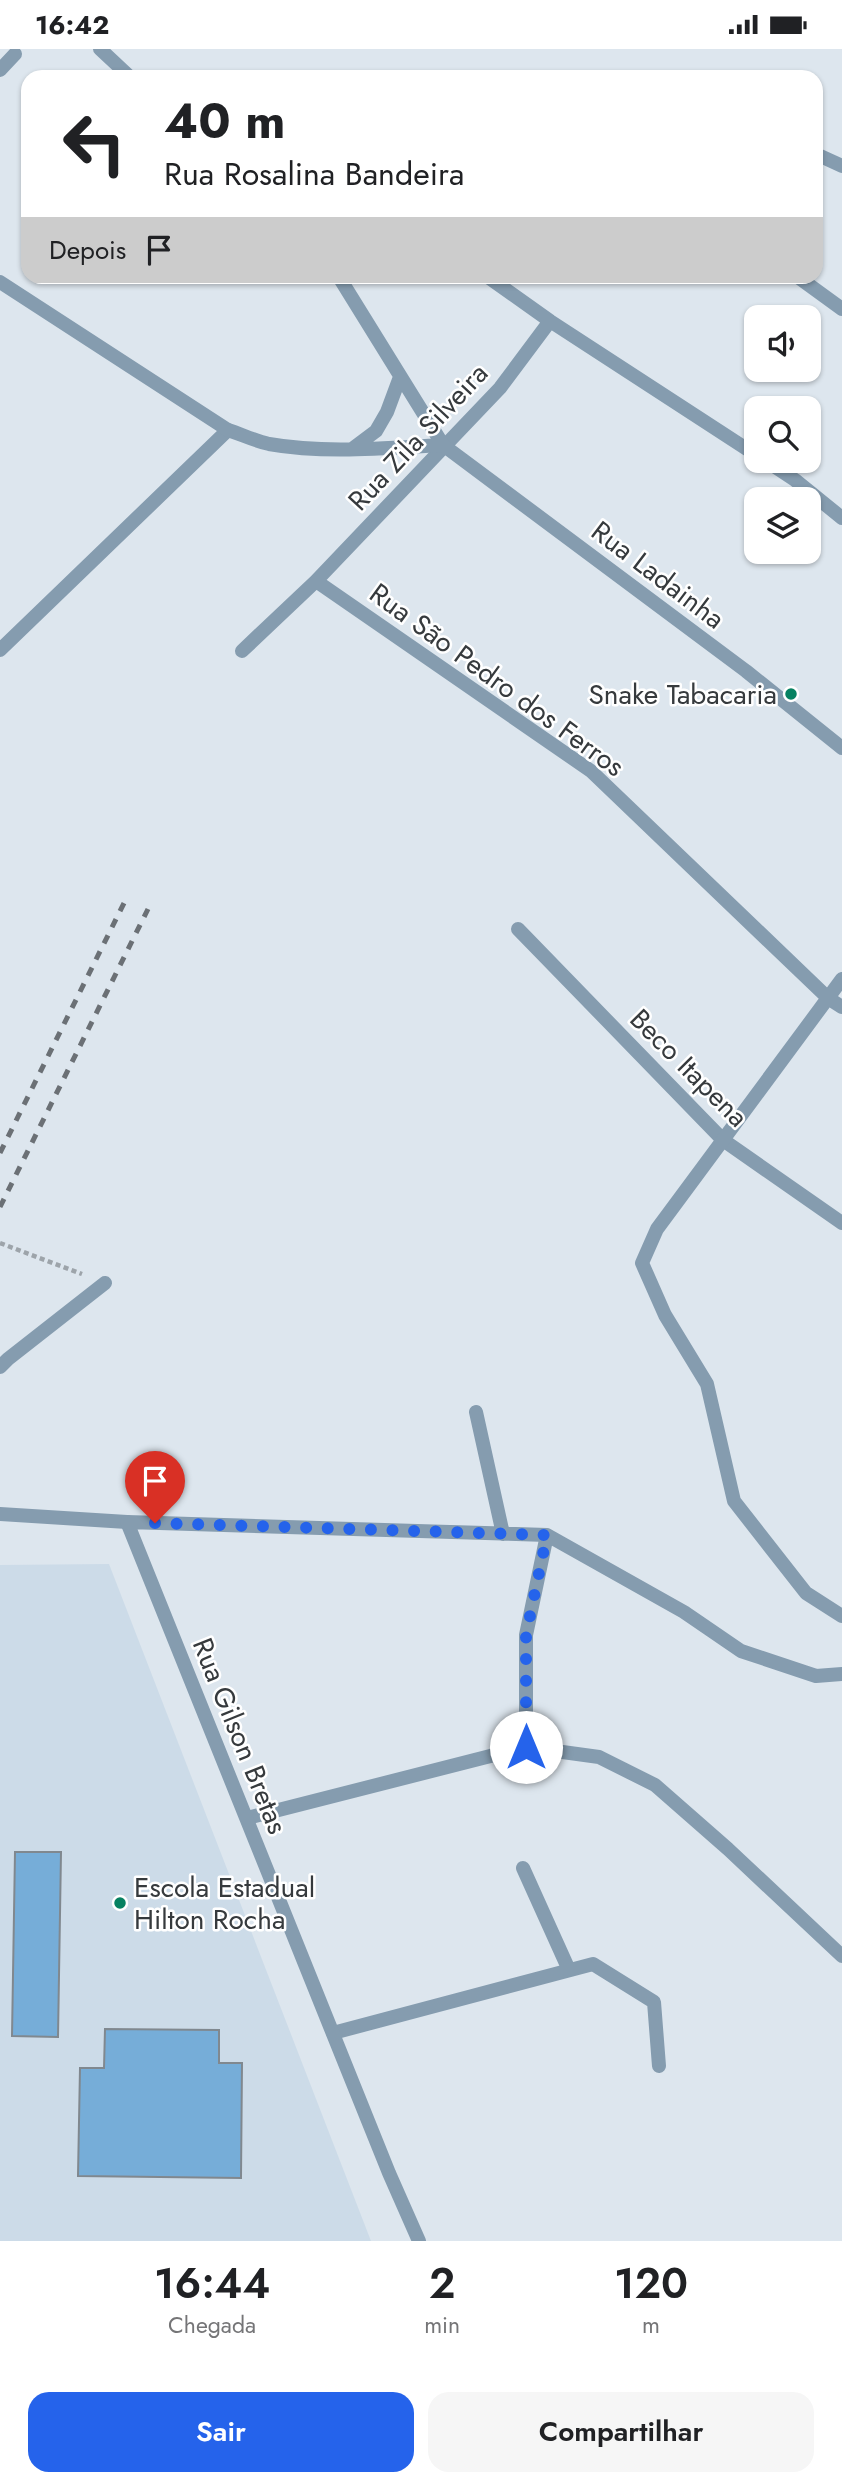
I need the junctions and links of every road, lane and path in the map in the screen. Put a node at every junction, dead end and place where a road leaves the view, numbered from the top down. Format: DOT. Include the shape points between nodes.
graph roads {
  1 [pos="100,49"];
  2 [pos="15,54"];
  3 [pos="0,70"];
  4 [pos="122,70"];
  5 [pos="823,157"];
  6 [pos="842,166"];
  7 [pos="0,282"];
  8 [pos="342,284"];
  9 [pos="498,284"];
  10 [pos="808,284"];
  11 [pos="842,309"];
  12 [pos="550,321"];
  13 [pos="400,377"];
  14 [pos="228,430"];
  15 [pos="443,446"];
  16 [pos="744,447"];
  17 [pos="352,449"];
  18 [pos="784,473"];
  19 [pos="842,518"];
  20 [pos="316,581"];
  21 [pos="0,650"];
  22 [pos="242,651"];
  23 [pos="842,748"];
  24 [pos="518,929"];
  25 [pos="842,979"];
  26 [pos="828,998"];
  27 [pos="842,1007"];
  28 [pos="723,1140"];
  29 [pos="842,1223"];
  30 [pos="0,1243"];
  31 [pos="105,1283"];
  32 [pos="0,1367"];
  33 [pos="476,1412"];
  34 [pos="0,1514"];
  35 [pos="127,1522"];
  36 [pos="503,1534"];
  37 [pos="547,1535"];
  38 [pos="842,1616"];
  39 [pos="842,1674"];
  40 [pos="526,1747"];
  41 [pos="247,1818"];
  42 [pos="523,1868"];
  43 [pos="842,1956"];
  44 [pos="569,1971"];
  45 [pos="333,2033"];
  46 [pos="659,2066"];
  47 [pos="419,2241"];
  1 -- 4 [label="street"];
  2 -- 3 [label="street"];
  5 -- 6 [label="street"];
  7 -- 14 [label="street"];
  8 -- 13 [label="street"];
  9 -- 12 [label="street"];
  10 -- 11 [label="street"];
  12 -- 15 [label="street, Rua Zila Silveira" via="500,388"];
  12 -- 16 [label="street"];
  13 -- 15 [label="street"];
  13 -- 17 [label="street" via="376,431"];
  14 -- 17 [label="street" via="267,444"];
  14 -- 21 [label="street"];
  15 -- 17 [label="street"];
  15 -- 20 [label="street, Rua Zila Silveira"];
  15 -- 23 [label="street, Rua Ladainha"];
  18 -- 19 [label="street"];
  20 -- 22 [label="street"];
  20 -- 26 [label="street, Rua São Pedro dos Ferros" via="591,771"];
  24 -- 28 [label="street, Beco Itapena"];
  25 -- 26 [label="street"];
  26 -- 27 [label="street, Rua São Pedro dos Ferros"];
  26 -- 28 [label="street"];
  28 -- 29 [label="street, Beco Itapena"];
  28 -- 38 [label="street" via="657,1229 642,1263 665,1315 707,1384 734,1501 806,1593"];
  30 -- 31 [label="path"];
  31 -- 32 [label="street"];
  33 -- 36 [label="street"];
  34 -- 35 [label="street"];
  35 -- 36 [label="street"];
  35 -- 41 [label="street, Rua Gilson Bretas"];
  36 -- 37 [label="street"];
  37 -- 39 [label="street" via="684,1612 741,1651 816,1676"];
  37 -- 40 [label="street" via="526,1635"];
  40 -- 41 [label="street"];
  40 -- 43 [label="street" via="600,1757 655,1785"];
  41 -- 45 [label="street, Rua Gilson Bretas"];
  42 -- 44 [label="street"];
  44 -- 45 [label="street"];
  44 -- 46 [label="street" via="593,1964 654,2002"];
  45 -- 47 [label="street, Rua Gilson Bretas"];
}
